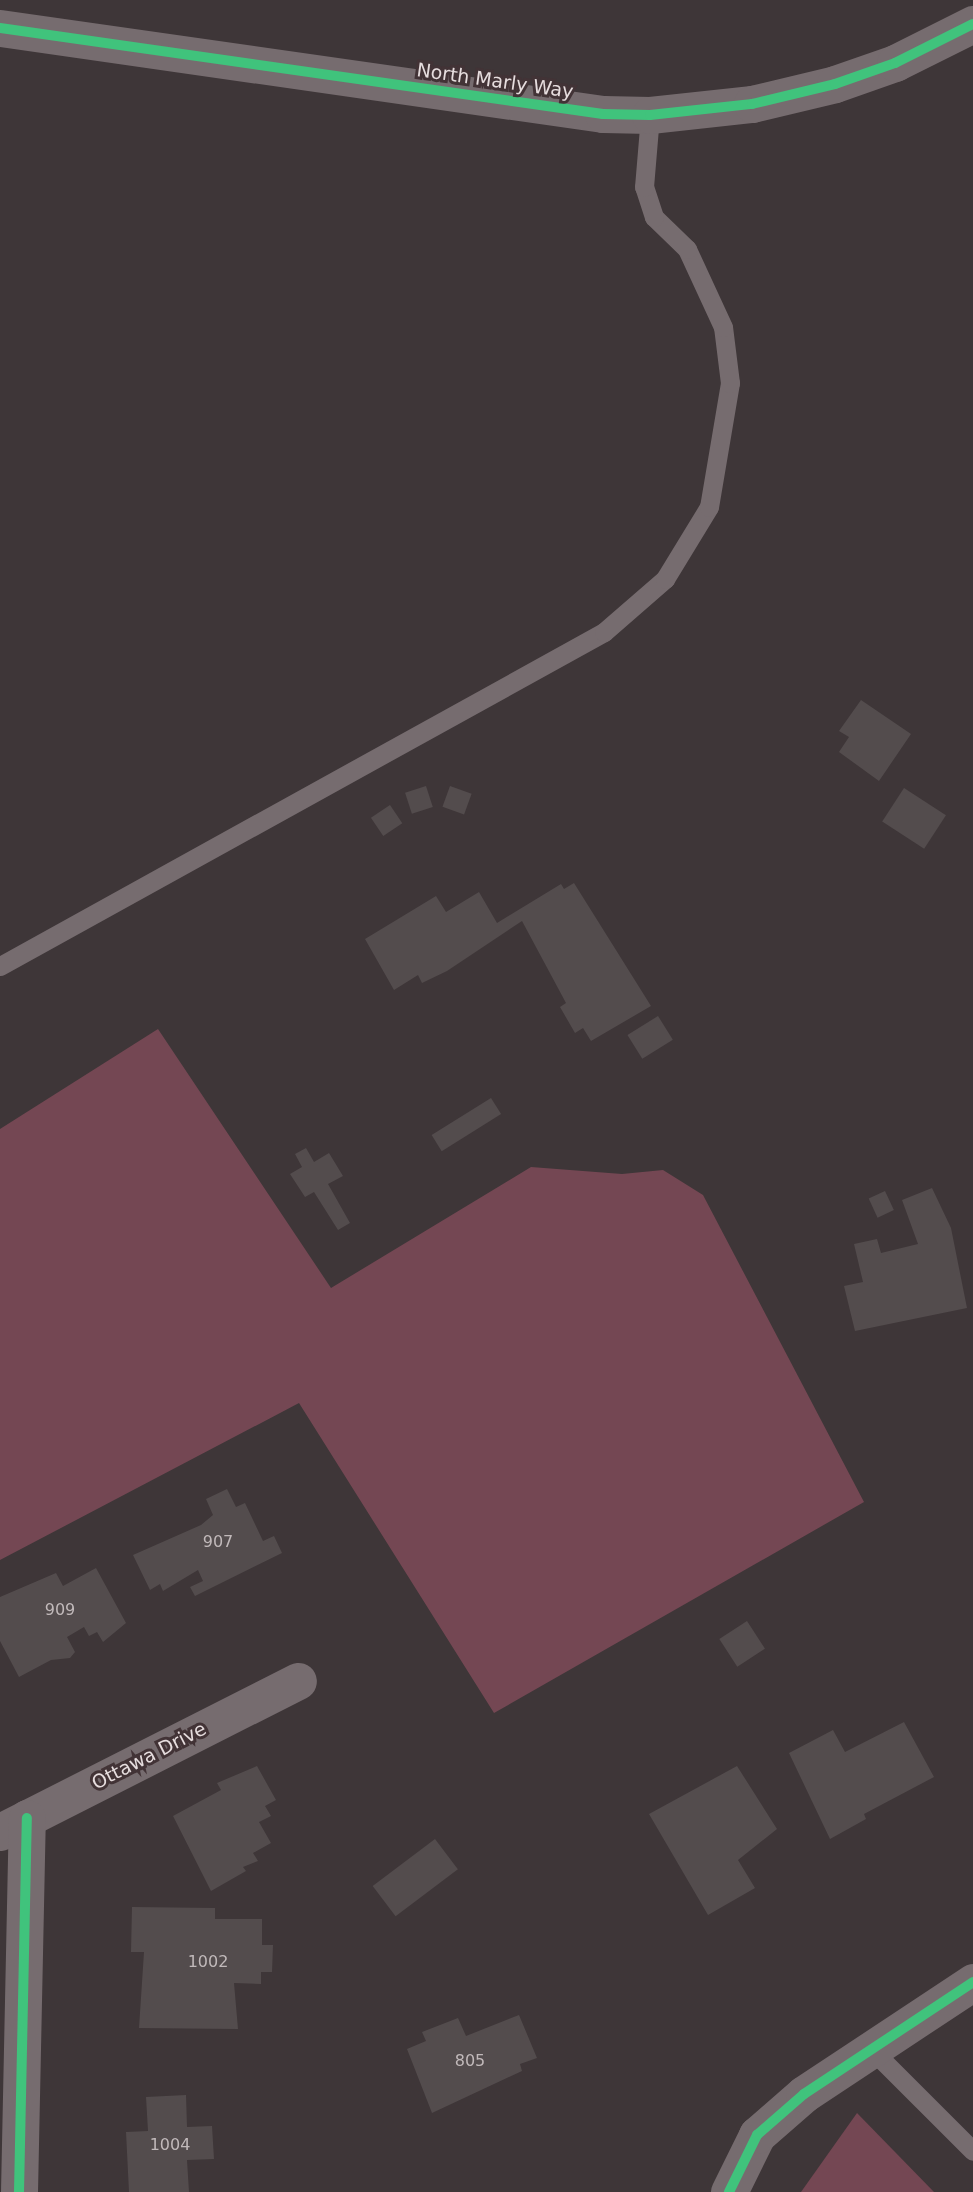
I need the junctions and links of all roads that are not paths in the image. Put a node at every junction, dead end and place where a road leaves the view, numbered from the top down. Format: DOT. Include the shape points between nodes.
graph roads {
  1 [pos="973,24"];
  2 [pos="0,28"];
  3 [pos="650,115"];
  4 [pos="0,966"];
  5 [pos="298,1681"];
  6 [pos="13,1825"];
  7 [pos="973,1982"];
  8 [pos="871,2049"];
  9 [pos="973,2151"];
  10 [pos="19,2192"];
  11 [pos="729,2192"];
  1 -- 3 [label="street, North Marly Way" via="895,63 835,84 752,104"];
  2 -- 3 [label="street, North Marly Way" via="603,114"];
  3 -- 4 [label="lane" via="644,187 654,217 687,249 723,327 730,383 709,507 665,579 604,632"];
  5 -- 6 [label="street, Ottawa Drive"];
  6 -- 10 [label="street"];
  7 -- 8 [label="street"];
  8 -- 9 [label="lane"];
  8 -- 11 [label="street" via="804,2094 757,2135"];
}
